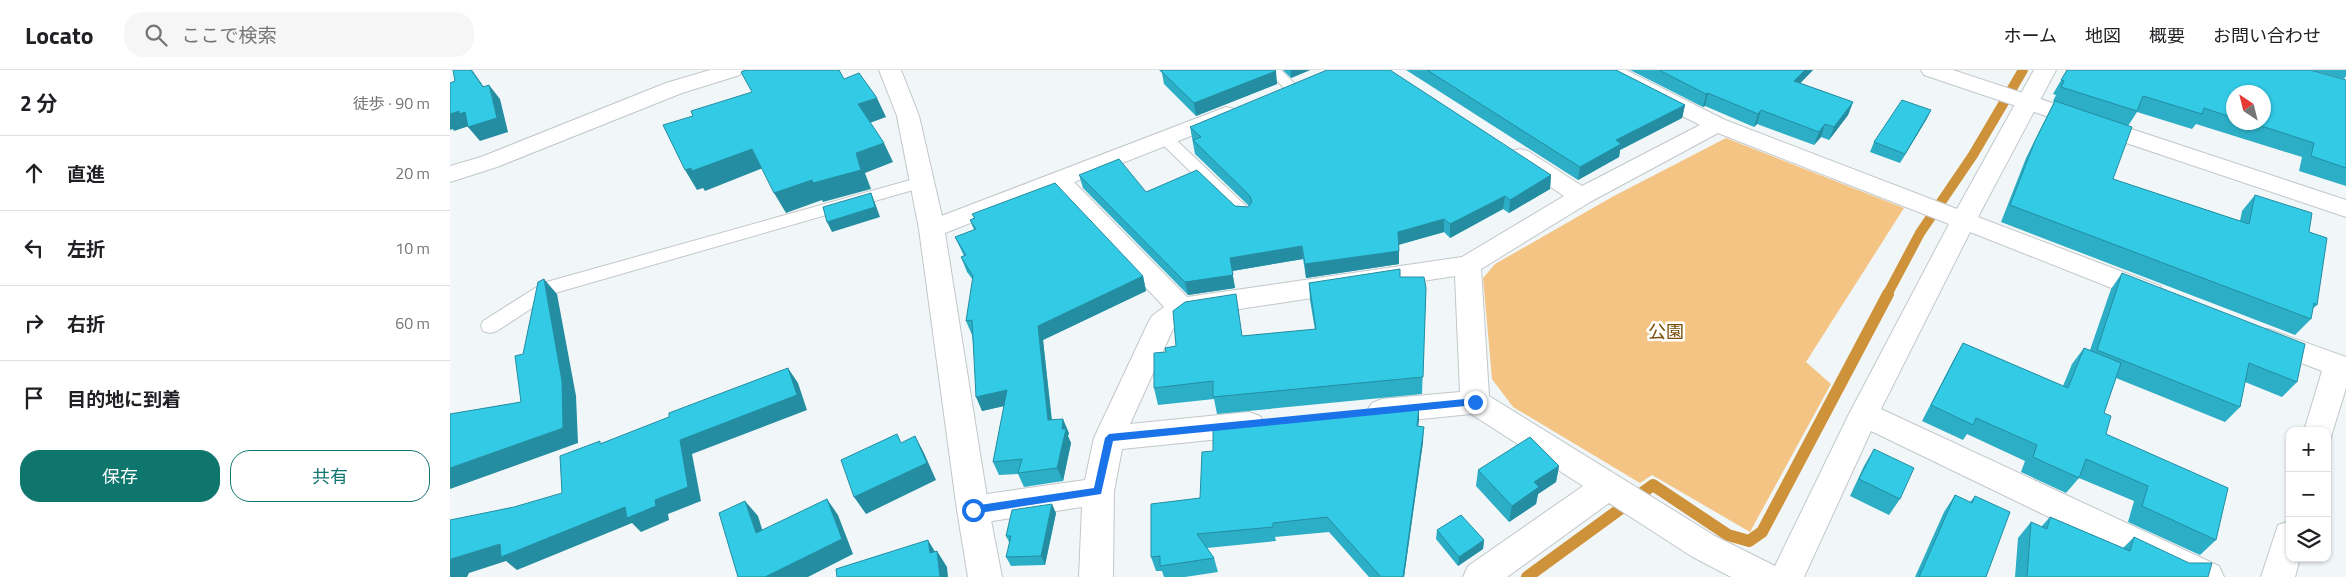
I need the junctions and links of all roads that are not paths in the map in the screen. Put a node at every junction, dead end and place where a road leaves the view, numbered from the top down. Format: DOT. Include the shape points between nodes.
graph roads {
  1 [pos="732,70"];
  2 [pos="890,70"];
  3 [pos="1272,70"];
  4 [pos="1610,70"];
  5 [pos="1932,70"];
  6 [pos="2045,70"];
  7 [pos="1291,87"];
  8 [pos="2027,101"];
  9 [pos="1247,106"];
  10 [pos="1717,125"];
  11 [pos="1166,139"];
  12 [pos="1506,146"];
  13 [pos="450,174"];
  14 [pos="1060,180"];
  15 [pos="921,182"];
  16 [pos="1581,196"];
  17 [pos="2346,209"];
  18 [pos="1244,214"];
  19 [pos="1964,219"];
  20 [pos="932,229"];
  21 [pos="1468,265"];
  22 [pos="2174,302"];
  23 [pos="1181,308"];
  24 [pos="490,326"];
  25 [pos="2246,330"];
  26 [pos="2342,368"];
  27 [pos="1475,402"];
  28 [pos="1356,413"];
  29 [pos="1864,414"];
  30 [pos="1277,421"];
  31 [pos="2320,427"];
  32 [pos="1109,438"];
  33 [pos="1607,487"];
  34 [pos="1098,491"];
  35 [pos="973,510"];
  36 [pos="2286,549"];
  37 [pos="985,577"];
  38 [pos="1096,577"];
  39 [pos="1480,577"];
  40 [pos="1763,577"];
  41 [pos="1787,577"];
  42 [pos="2207,577"];
  43 [pos="2278,577"];
  1 -- 13 [label="street" via="674,88 489,162"];
  2 -- 15 [label="street" via="908,116"];
  3 -- 7 [label="lane"];
  4 -- 10 [label="street"];
  5 -- 8 [label="street"];
  6 -- 8 [label="street"];
  8 -- 17 [label="street"];
  8 -- 19 [label="street"];
  9 -- 11 [label="street"];
  10 -- 16 [label="street"];
  10 -- 19 [label="street"];
  11 -- 14 [label="street"];
  11 -- 18 [label="lane"];
  12 -- 16 [label="street"];
  14 -- 20 [label="street"];
  14 -- 23 [label="street"];
  15 -- 20 [label="street"];
  15 -- 24 [label="lane" via="549,288"];
  16 -- 21 [label="street"];
  19 -- 22 [label="street"];
  19 -- 29 [label="street"];
  20 -- 35 [label="street"];
  21 -- 23 [label="street"];
  21 -- 27 [label="street"];
  23 -- 32 [label="street" via="1162,323"];
  25 -- 26 [label="street"];
  26 -- 31 [label="street"];
  27 -- 28 [label="street"];
  27 -- 33 [label="street"];
  29 -- 41 [label="street"];
  29 -- 42 [label="street"];
  30 -- 32 [label="street"];
  32 -- 34 [label="street"];
  33 -- 39 [label="street"];
  33 -- 40 [label="street" via="1703,546"];
  34 -- 35 [label="street"];
  34 -- 38 [label="street"];
  35 -- 37 [label="street"];
  36 -- 43 [label="street"];
}
